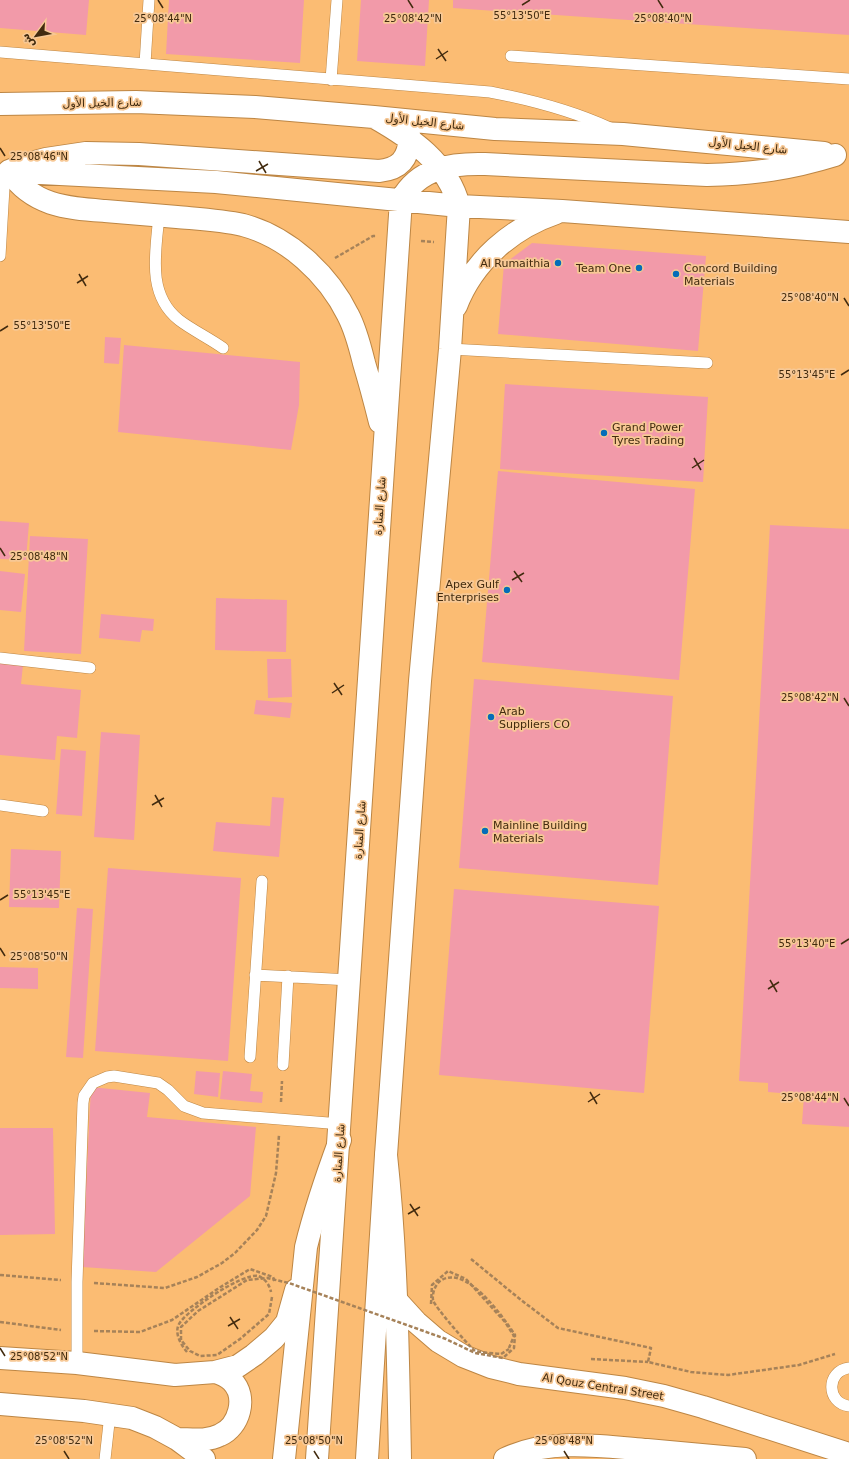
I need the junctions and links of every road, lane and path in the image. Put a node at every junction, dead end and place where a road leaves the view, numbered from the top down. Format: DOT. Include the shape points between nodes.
graph roads {
  1 [pos="149,0"];
  2 [pos="337,0"];
  3 [pos="0,52"];
  4 [pos="511,56"];
  5 [pos="145,64"];
  6 [pos="849,79"];
  7 [pos="331,80"];
  8 [pos="0,104"];
  9 [pos="374,117"];
  10 [pos="623,134"];
  11 [pos="410,138"];
  12 [pos="842,155"];
  13 [pos="441,169"];
  14 [pos="5,171"];
  15 [pos="401,200"];
  16 [pos="459,206"];
  17 [pos="562,211"];
  18 [pos="159,215"];
  19 [pos="849,232"];
  20 [pos="0,256"];
  21 [pos="452,319"];
  22 [pos="223,348"];
  23 [pos="450,349"];
  24 [pos="706,363"];
  25 [pos="384,438"];
  26 [pos="0,658"];
  27 [pos="90,668"];
  28 [pos="0,805"];
  29 [pos="43,811"];
  30 [pos="262,881"];
  31 [pos="255,975"];
  32 [pos="288,976"];
  33 [pos="350,980"];
  34 [pos="250,1057"];
  35 [pos="283,1065"];
  36 [pos="340,1132"];
  37 [pos="278,1151"];
  38 [pos="386,1155"];
  39 [pos="471,1259"];
  40 [pos="304,1264"];
  41 [pos="0,1275"];
  42 [pos="77,1282"];
  43 [pos="276,1283"];
  44 [pos="396,1300"];
  45 [pos="0,1322"];
  46 [pos="77,1331"];
  47 [pos="254,1332"];
  48 [pos="838,1354"];
  49 [pos="0,1358"];
  50 [pos="586,1358"];
  51 [pos="503,1361"];
  52 [pos="648,1362"];
  53 [pos="76,1363"];
  54 [pos="849,1368"];
  55 [pos="215,1372"];
  56 [pos="0,1404"];
  57 [pos="849,1406"];
  58 [pos="110,1414"];
  59 [pos="177,1439"];
  60 [pos="849,1454"];
  61 [pos="105,1459"];
  62 [pos="204,1459"];
  63 [pos="284,1459"];
  64 [pos="317,1459"];
  65 [pos="367,1459"];
  66 [pos="400,1459"];
  67 [pos="505,1459"];
  68 [pos="745,1459"];
  1 -- 5 [label="lane"];
  2 -- 7 [label="lane"];
  3 -- 5 [label="lane"];
  4 -- 6 [label="lane"];
  5 -- 7 [label="lane"];
  7 -- 10 [label="lane" via="490,92 545,103"];
  8 -- 9 [label="main road, شارع الخيل الأول" via="136,102 255,107"];
  9 -- 10 [label="main road, شارع الخيل الأول" via="495,129"];
  9 -- 11 [label="main road"];
  10 -- 12 [label="main road, شارع الخيل الأول"];
  11 -- 13 [label="main road"];
  11 -- 14 [label="main road" via="408,153 403,161 388,170 379,171 139,154 86,153 46,159"];
  12 -- 13 [label="main road" via="784,169 707,175 470,164"];
  13 -- 15 [label="main road" via="418,180"];
  13 -- 16 [label="main road" via="456,192"];
  14 -- 15 [label="main road" via="216,182"];
  14 -- 18 [label="main road" via="27,191 50,203 83,209"];
  14 -- 20 [label="lane"];
  15 -- 16 [label="main road"];
  15 -- 25 [label="main road, شارع المنارة"];
  16 -- 17 [label="main road"];
  16 -- 21 [label="main road"];
  17 -- 19 [label="main road"];
  17 -- 21 [label="main road" via="525,227 493,251 468,282 458,300"];
  18 -- 22 [label="lane" via="155,264 162,301 179,320"];
  18 -- 25 [label="main road" via="217,220 244,226 271,236 289,247 316,270 334,291 349,316 359,342"];
  21 -- 23 [label="main road"];
  23 -- 24 [label="lane"];
  23 -- 38 [label="main road" via="420,681"];
  25 -- 33 [label="main road, شارع المنارة"];
  26 -- 27 [label="lane"];
  28 -- 29 [label="lane"];
  30 -- 31 [label="lane"];
  31 -- 32 [label="lane"];
  31 -- 34 [label="lane"];
  32 -- 33 [label="lane"];
  32 -- 35 [label="lane"];
  33 -- 36 [label="main road, شارع المنارة"];
  36 -- 40 [label="main road" via="314,1215"];
  36 -- 42 [label="lane" via="203,1113 184,1106 158,1082 114,1076 99,1079 88,1089 83,1103"];
  36 -- 64 [label="main road, شارع المنارة"];
  37 -- 42 [label="path" via="276,1173 266,1216 246,1242 222,1263 198,1277 165,1288"];
  38 -- 44 [label="main road" via="393,1227"];
  38 -- 65 [label="main road"];
  39 -- 52 [label="path" via="558,1328 651,1348"];
  40 -- 55 [label="main road" via="287,1322 274,1338 238,1366"];
  40 -- 63 [label="main road"];
  41 -- 42 [label="path"];
  42 -- 46 [label="lane"];
  43 -- 46 [label="path, bridge" via="273,1277 250,1269 172,1320 140,1332"];
  44 -- 60 [label="main road, Al Qouz Central Street" via="438,1341 463,1356 491,1367 520,1374 664,1396"];
  44 -- 66 [label="main road"];
  45 -- 46 [label="path"];
  46 -- 53 [label="lane"];
  47 -- 51 [label="path, bridge" via="217,1357 200,1359 186,1351 177,1336 178,1325 196,1308 233,1284 257,1276 263,1279 270,1288 272,1297 269,1314 217,1355 200,1356 190,1351 181,1340 180,1327 198,1311 247,1280 260,1279 267,1278 289,1283 446,1339 469,1351 475,1353 503,1358 514,1348 516,1335 486,1297 480,1293 475,1289 470,1285 465,1280 446,1277 438,1283 433,1301 438,1309 475,1350 501,1354 509,1349 514,1336 505,1322 490,1306 476,1290 471,1284 466,1279 448,1271 432,1285 431,1304 469,1349 474,1355"];
  48 -- 52 [label="path" via="799,1366 728,1375 691,1372"];
  49 -- 53 [label="main road"];
  50 -- 52 [label="path"];
  53 -- 55 [label="main road" via="175,1375"];
  54 -- 57 [label="lane" via="839,1371 834,1376 832,1384 834,1398 839,1403"];
  55 -- 59 [label="main road" via="226,1376 238,1391 240,1402 235,1422 221,1435 212,1438"];
  56 -- 58 [label="main road"];
  58 -- 59 [label="main road" via="132,1418"];
  58 -- 61 [label="lane"];
  59 -- 62 [label="main road"];
  67 -- 68 [label="main road" via="513,1455 553,1452 587,1445"];
}
